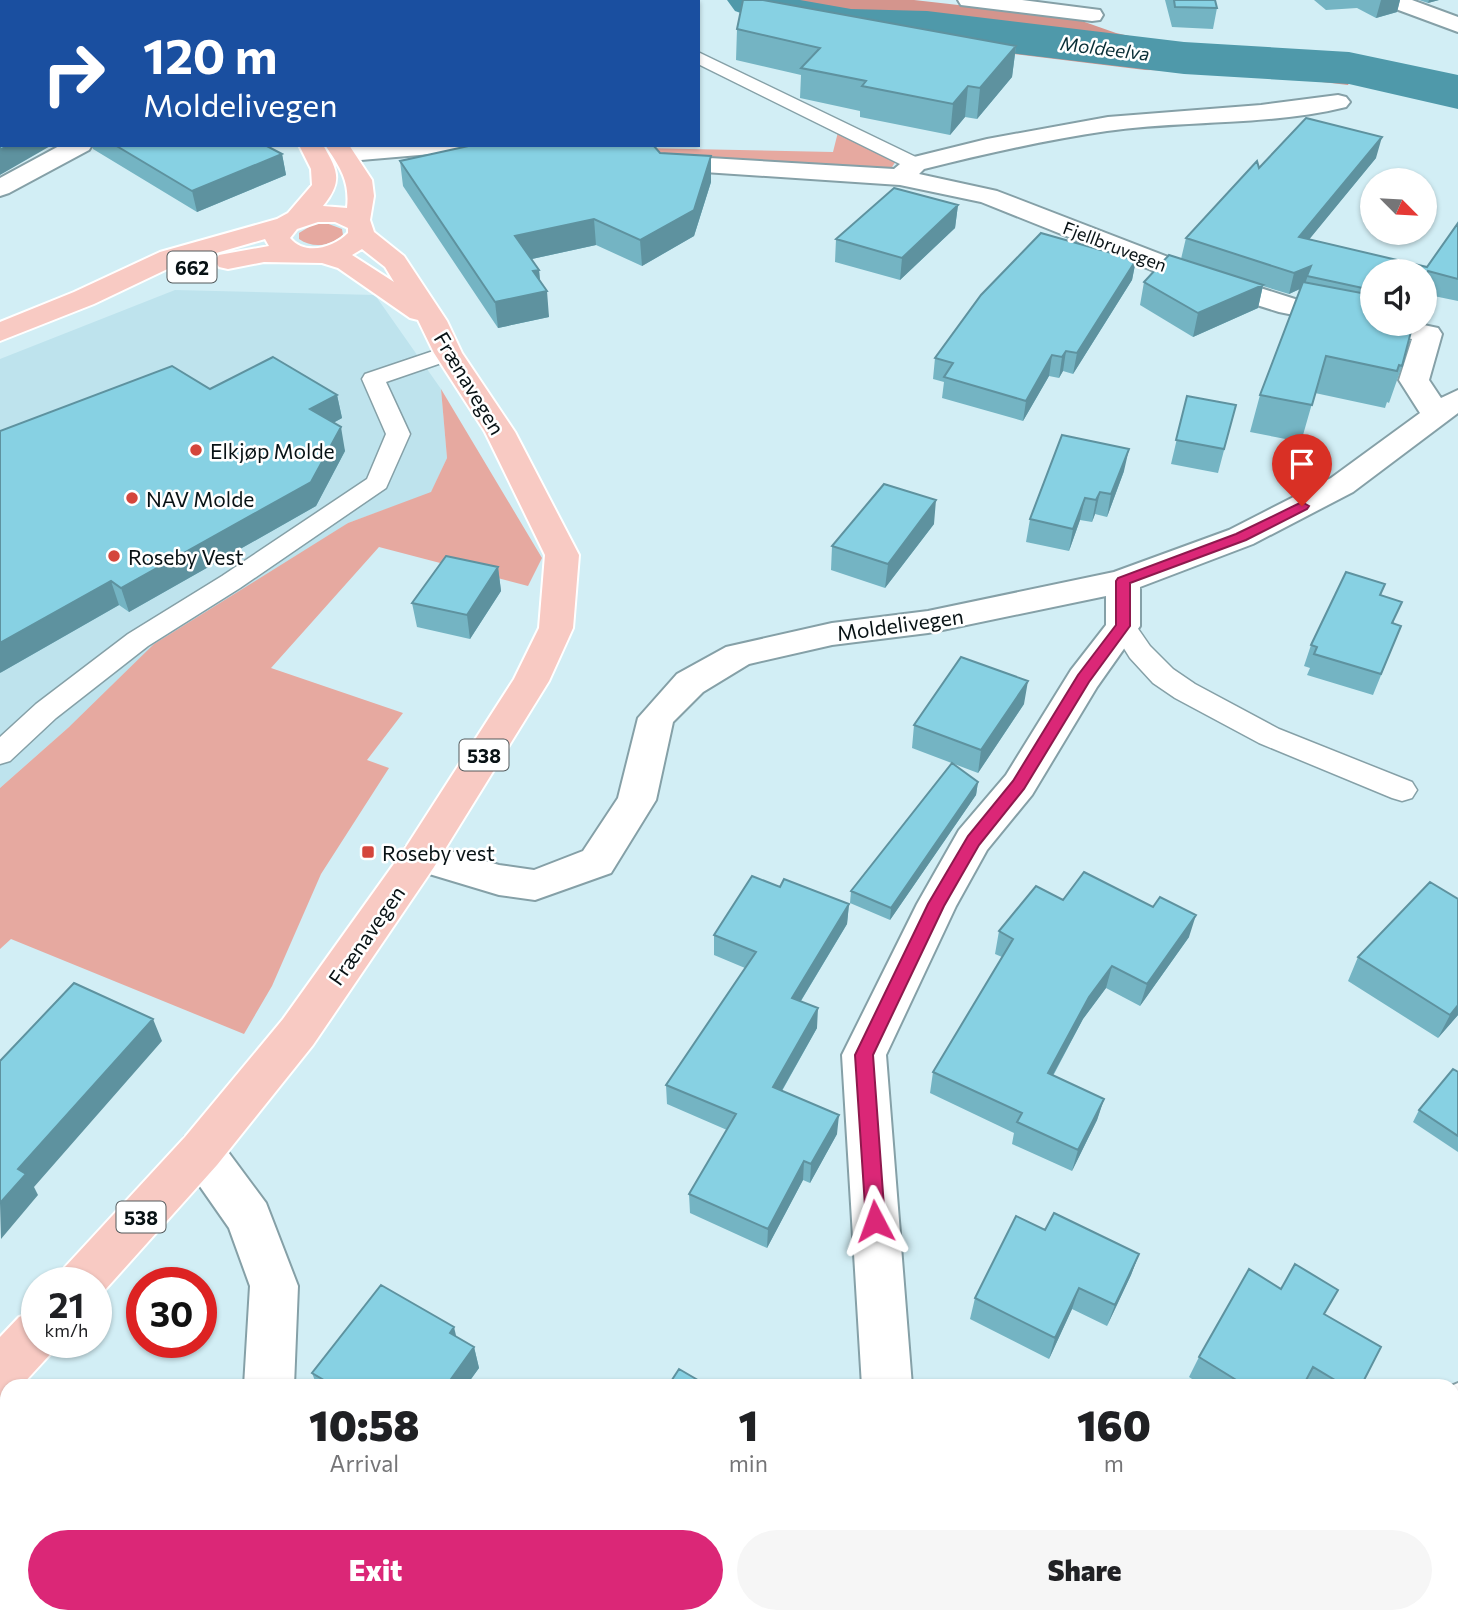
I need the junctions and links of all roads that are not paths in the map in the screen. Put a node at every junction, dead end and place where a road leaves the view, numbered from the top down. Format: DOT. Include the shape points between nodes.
graph roads {
  1 [pos="969,0"];
  2 [pos="1393,0"];
  3 [pos="1438,8"];
  4 [pos="1092,15"];
  5 [pos="1458,25"];
  6 [pos="700,58"];
  7 [pos="1338,102"];
  8 [pos="76,147"];
  9 [pos="312,147"];
  10 [pos="423,147"];
  11 [pos="430,147"];
  12 [pos="446,147"];
  13 [pos="339,148"];
  14 [pos="534,154"];
  15 [pos="639,161"];
  16 [pos="907,171"];
  17 [pos="361,180"];
  18 [pos="0,188"];
  19 [pos="291,222"];
  20 [pos="359,228"];
  21 [pos="312,255"];
  22 [pos="84,298"];
  23 [pos="1360,320"];
  24 [pos="0,332"];
  25 [pos="1427,336"];
  26 [pos="441,337"];
  27 [pos="1448,407"];
  28 [pos="1123,581"];
  29 [pos="1123,626"];
  30 [pos="0,754"];
  31 [pos="1402,789"];
  32 [pos="421,858"];
  33 [pos="201,1151"];
  34 [pos="96,1267"];
  35 [pos="21,1350"];
  36 [pos="0,1373"];
  37 [pos="269,1379"];
  38 [pos="887,1379"];
  1 -- 4 [label="street"];
  2 -- 3 [label="street"];
  3 -- 5 [label="street"];
  6 -- 16 [label="lane"];
  7 -- 16 [label="street, Fjellbruvegen" via="1108,124 986,146"];
  8 -- 18 [label="street"];
  9 -- 19 [label="main road" via="327,182"];
  10 -- 13 [label="street" via="361,153"];
  11 -- 17 [label="street" via="376,167"];
  12 -- 14 [label="street"];
  13 -- 17 [label="main road"];
  15 -- 16 [label="street, Fjellbruvegen"];
  16 -- 23 [label="street, Fjellbruvegen" via="988,196 1184,273 1289,306"];
  17 -- 20 [label="main road"];
  19 -- 20 [label="main road, 662" via="340,214"];
  19 -- 21 [label="main road" via="279,232 279,243"];
  19 -- 22 [label="main road, 662" via="169,258"];
  20 -- 21 [label="main road, 662" via="347,248"];
  20 -- 26 [label="main road, Frænavegen / 538" via="395,262"];
  21 -- 22 [label="main road, 662" via="264,254 183,269"];
  21 -- 26 [label="main road, Frænavegen / 538" via="347,262"];
  22 -- 24 [label="main road, 662"];
  25 -- 27 [label="street, Fjellbruvegen" via="1414,380"];
  26 -- 30 [label="lane" via="373,379 398,434 377,483 138,640 46,711"];
  26 -- 32 [label="main road, Frænavegen / 538" via="500,432 562,555 556,628 531,681"];
  27 -- 28 [label="street, Moldelivegen" via="1342,485 1241,537"];
  28 -- 29 [label="street"];
  28 -- 32 [label="street, Moldelivegen" via="1027,604 832,634 738,655 690,683 656,718 637,800 597,862 535,885"];
  29 -- 31 [label="lane" via="1147,660 1185,691 1269,736"];
  29 -- 38 [label="street" via="1018,785 974,840 937,904 864,1055"];
  32 -- 33 [label="main road, Frænavegen / 538" via="298,1032"];
  33 -- 34 [label="main road, Frænavegen / 538"];
  33 -- 37 [label="street" via="249,1219 274,1286"];
  35 -- 36 [label="main road"];
}
